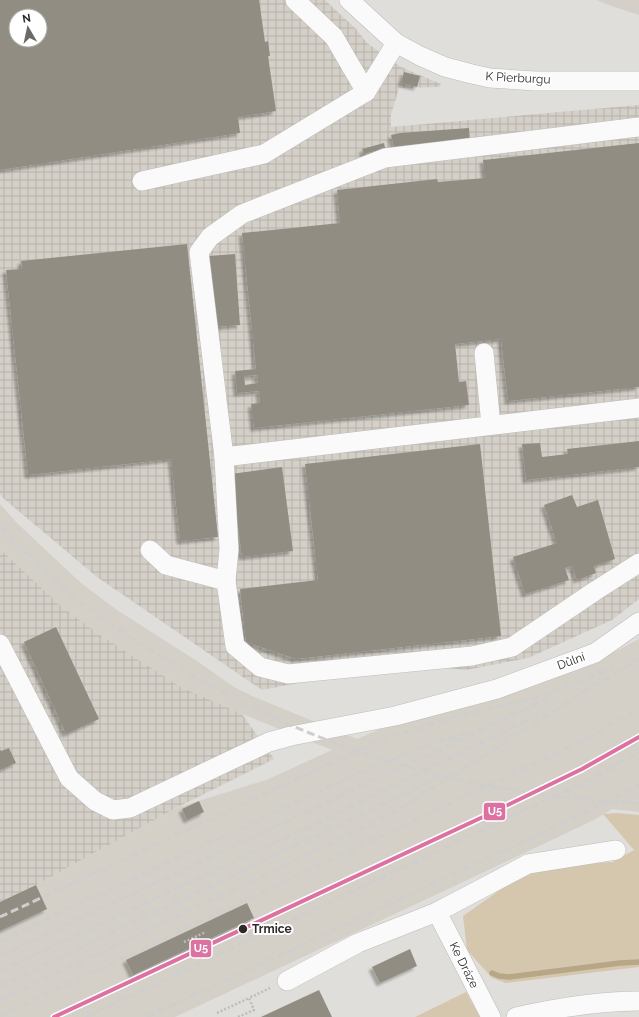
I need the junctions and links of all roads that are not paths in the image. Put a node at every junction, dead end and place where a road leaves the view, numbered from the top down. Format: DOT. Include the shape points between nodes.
graph roads {
  1 [pos="295,0"];
  2 [pos="349,0"];
  3 [pos="396,43"];
  4 [pos="639,81"];
  5 [pos="366,92"];
  6 [pos="639,128"];
  7 [pos="142,181"];
  8 [pos="484,353"];
  9 [pos="639,408"];
  10 [pos="491,425"];
  11 [pos="224,457"];
  12 [pos="150,550"];
  13 [pos="639,563"];
  14 [pos="226,581"];
  15 [pos="639,622"];
  16 [pos="0,644"];
  17 [pos="616,850"];
  18 [pos="437,912"];
  19 [pos="287,981"];
  20 [pos="639,1000"];
  21 [pos="491,1017"];
  22 [pos="516,1017"];
  1 -- 5 [label="street" via="334,37"];
  2 -- 3 [label="street, K Pierburgu"];
  3 -- 4 [label="street, K Pierburgu" via="445,67 490,78"];
  3 -- 5 [label="street"];
  5 -- 7 [label="street" via="264,154"];
  6 -- 11 [label="street" via="385,158 242,214 210,236 199,252"];
  8 -- 10 [label="street"];
  9 -- 10 [label="street"];
  10 -- 11 [label="street"];
  11 -- 14 [label="street" via="229,549"];
  12 -- 14 [label="street" via="166,565"];
  13 -- 14 [label="street" via="512,647 472,656 288,674 260,667 235,646"];
  15 -- 16 [label="street, Důlní" via="595,652 497,689 395,716 269,742 130,808 114,810 95,801 69,778"];
  17 -- 18 [label="street" via="528,864"];
  18 -- 19 [label="street" via="358,943"];
  18 -- 21 [label="street, Ke Dráze"];
  20 -- 22 [label="street" via="586,1004"];
}
